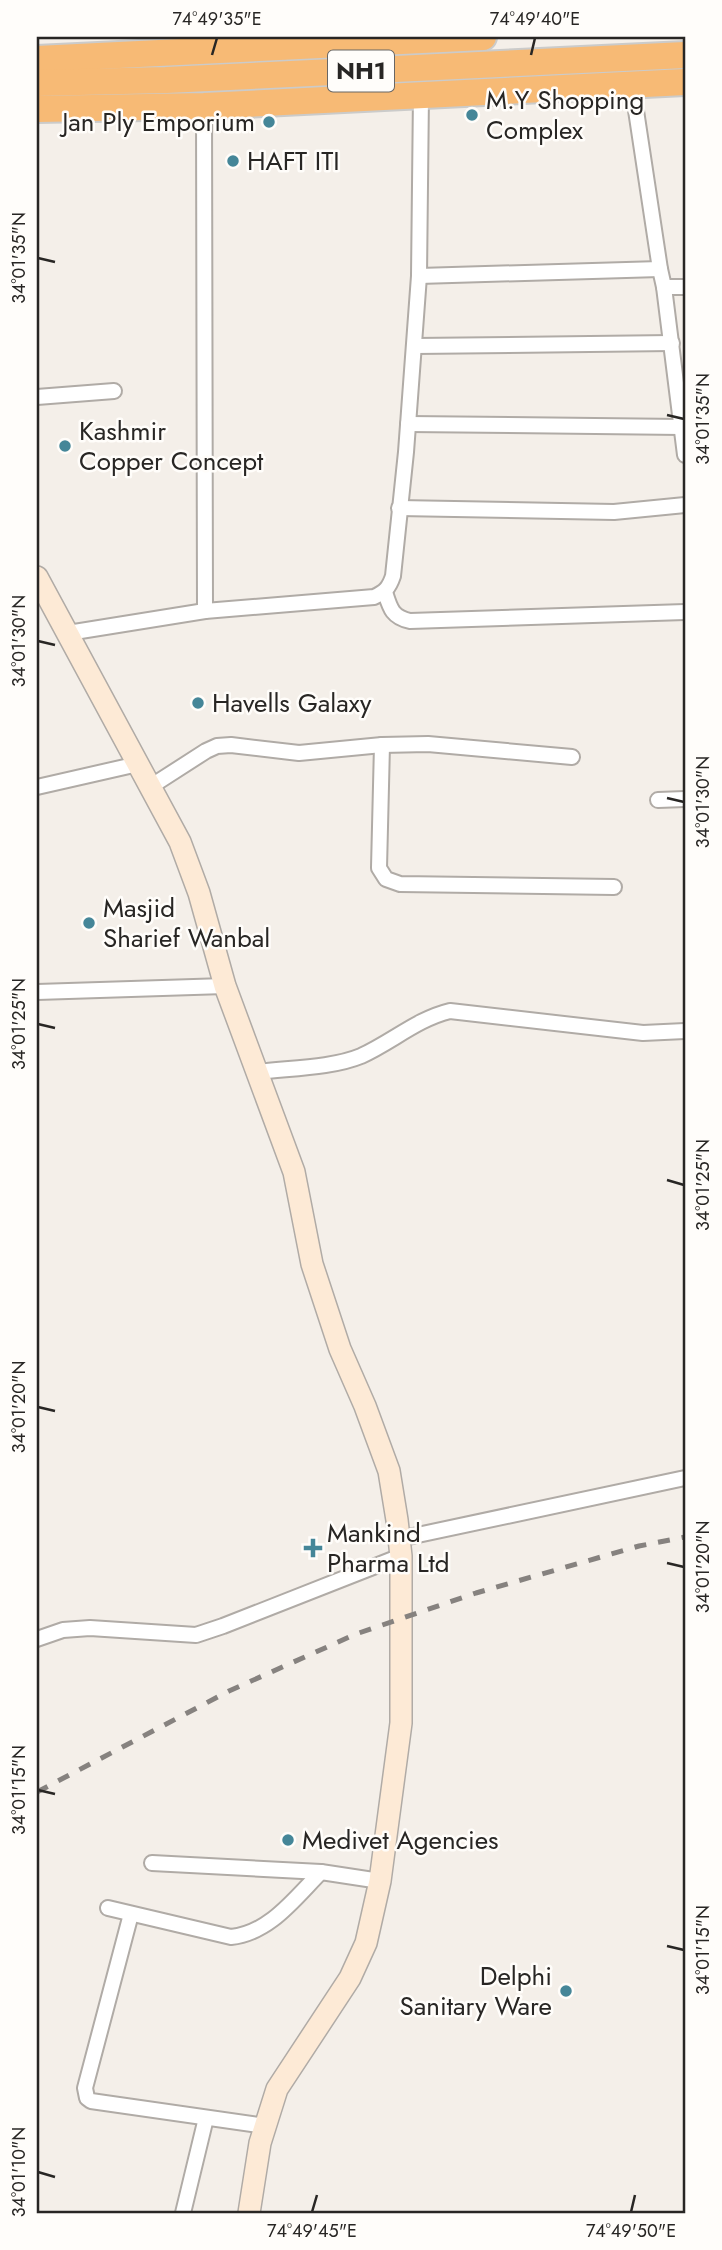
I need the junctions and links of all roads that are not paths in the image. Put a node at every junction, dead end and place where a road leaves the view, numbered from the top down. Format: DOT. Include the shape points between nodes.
graph roads {
  1 [pos="484,37"];
  2 [pos="685,55"];
  3 [pos="37,58"];
  4 [pos="685,82"];
  5 [pos="37,83"];
  6 [pos="632,85"];
  7 [pos="421,94"];
  8 [pos="204,106"];
  9 [pos="37,109"];
  10 [pos="660,269"];
  11 [pos="419,276"];
  12 [pos="664,287"];
  13 [pos="685,287"];
  14 [pos="672,343"];
  15 [pos="415,346"];
  16 [pos="681,373"];
  17 [pos="114,391"];
  18 [pos="37,397"];
  19 [pos="408,424"];
  20 [pos="682,427"];
  21 [pos="685,455"];
  22 [pos="685,505"];
  23 [pos="400,508"];
  24 [pos="37,577"];
  25 [pos="385,592"];
  26 [pos="205,611"];
  27 [pos="685,612"];
  28 [pos="68,633"];
  29 [pos="382,745"];
  30 [pos="572,757"];
  31 [pos="138,764"];
  32 [pos="37,787"];
  33 [pos="150,787"];
  34 [pos="685,799"];
  35 [pos="658,800"];
  36 [pos="614,887"];
  37 [pos="225,986"];
  38 [pos="37,992"];
  39 [pos="685,1031"];
  40 [pos="258,1072"];
  41 [pos="685,1478"];
  42 [pos="400,1548"];
  43 [pos="37,1639"];
  44 [pos="152,1863"];
  45 [pos="321,1872"];
  46 [pos="380,1881"];
  47 [pos="108,1908"];
  48 [pos="131,1913"];
  49 [pos="206,2118"];
  50 [pos="266,2126"];
  51 [pos="183,2213"];
  52 [pos="249,2213"];
  1 -- 3 [label="highway, NH1"];
  2 -- 5 [label="highway, NH1"];
  4 -- 6 [label="highway"];
  6 -- 7 [label="highway"];
  6 -- 10 [label="street"];
  7 -- 8 [label="highway"];
  7 -- 11 [label="street"];
  8 -- 9 [label="highway"];
  8 -- 26 [label="street"];
  10 -- 11 [label="street"];
  10 -- 12 [label="street"];
  11 -- 15 [label="street"];
  12 -- 13 [label="street"];
  12 -- 14 [label="street"];
  14 -- 15 [label="street"];
  14 -- 16 [label="street"];
  15 -- 19 [label="street"];
  16 -- 20 [label="street"];
  17 -- 18 [label="street"];
  19 -- 20 [label="street"];
  19 -- 23 [label="street"];
  20 -- 21 [label="street"];
  22 -- 23 [label="street" via="614,512"];
  23 -- 25 [label="street" via="393,576"];
  24 -- 28 [label="main road"];
  25 -- 26 [label="street" via="374,597"];
  25 -- 27 [label="street" via="394,615 410,621"];
  26 -- 28 [label="street"];
  28 -- 31 [label="main road"];
  29 -- 30 [label="street" via="428,744"];
  29 -- 33 [label="street" via="299,753 217,746"];
  29 -- 36 [label="street" via="379,867 394,883"];
  31 -- 32 [label="street"];
  31 -- 33 [label="main road"];
  33 -- 37 [label="main road" via="185,855"];
  34 -- 35 [label="street"];
  37 -- 38 [label="street"];
  37 -- 40 [label="main road"];
  39 -- 40 [label="street" via="643,1033 450,1012 426,1019 342,1062"];
  40 -- 42 [label="main road" via="294,1172 328,1314 389,1471"];
  41 -- 42 [label="street"];
  42 -- 43 [label="street" via="196,1635 90,1628 63,1630"];
  42 -- 46 [label="main road" via="401,1723"];
  44 -- 45 [label="street"];
  45 -- 46 [label="street"];
  45 -- 48 [label="street" via="273,1920 244,1935 231,1937"];
  46 -- 50 [label="main road" via="366,1943 350,1978 277,2089"];
  47 -- 48 [label="street"];
  48 -- 49 [label="street" via="85,2088 87,2098"];
  49 -- 50 [label="street"];
  49 -- 51 [label="street"];
  50 -- 52 [label="main road"];
}
